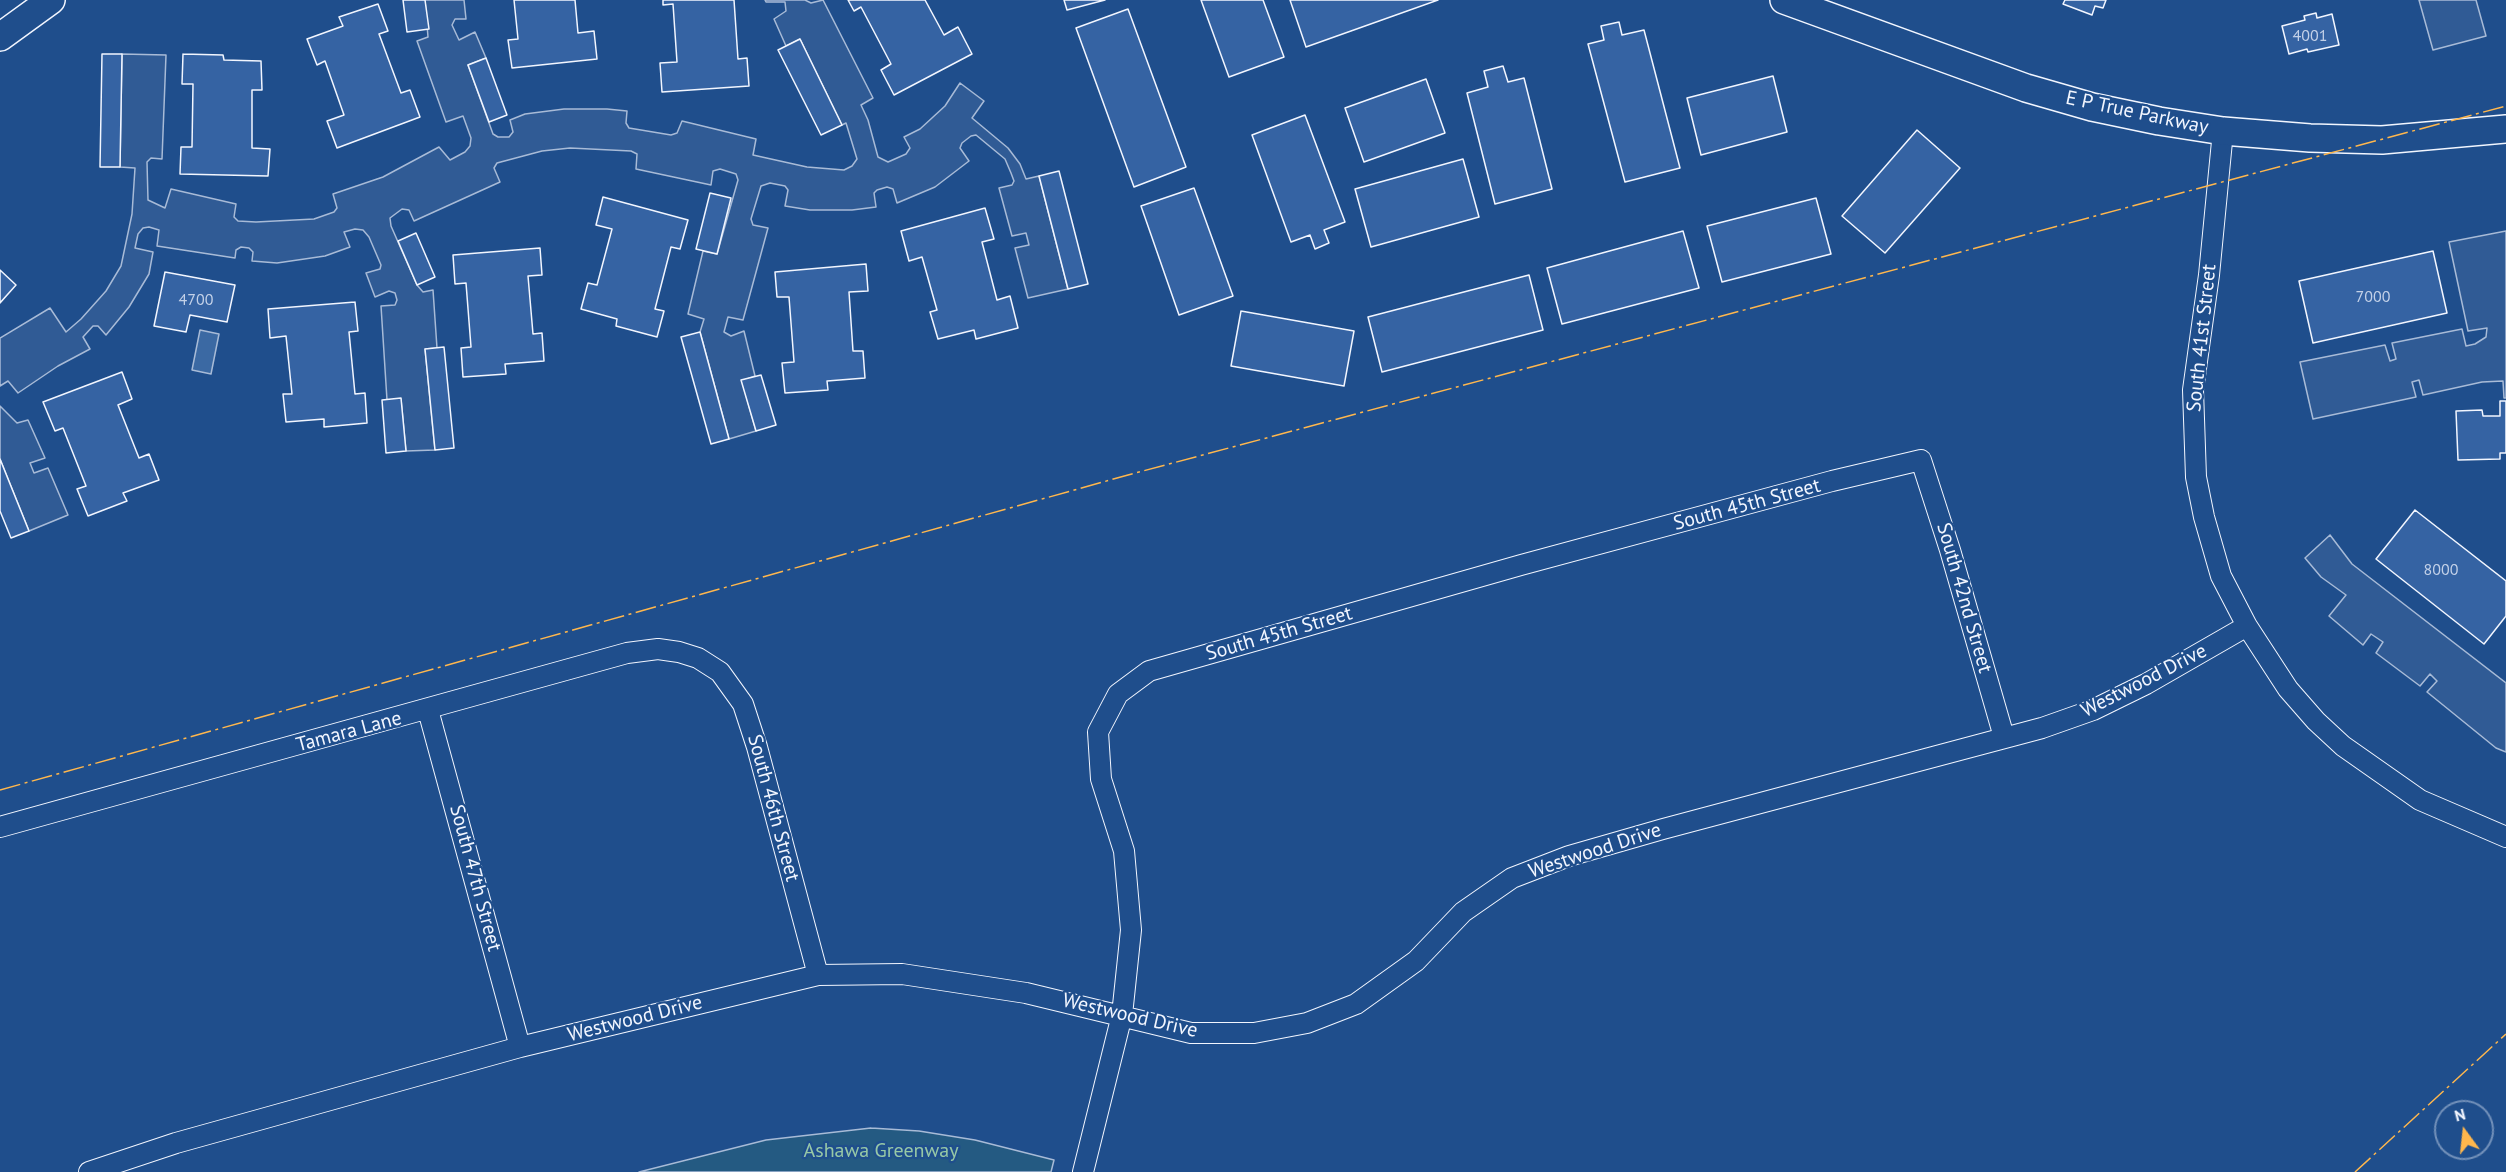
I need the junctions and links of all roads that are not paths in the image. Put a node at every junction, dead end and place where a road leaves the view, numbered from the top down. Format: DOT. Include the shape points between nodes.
graph roads {
  1 [pos="51,0"];
  2 [pos="1784,0"];
  3 [pos="0,37"];
  4 [pos="2506,129"];
  5 [pos="2223,131"];
  6 [pos="1921,460"];
  7 [pos="2247,626"];
  8 [pos="698,658"];
  9 [pos="428,710"];
  10 [pos="2004,737"];
  11 [pos="0,827"];
  12 [pos="2506,837"];
  13 [pos="818,975"];
  14 [pos="1122,1015"];
  15 [pos="520,1047"];
  16 [pos="89,1172"];
  17 [pos="1083,1172"];
  1 -- 3 [label="main road"];
  2 -- 5 [label="main road, E P True Parkway" via="2026,88 2092,107"];
  4 -- 5 [label="main road, E P True Parkway" via="2382,140"];
  5 -- 7 [label="street, South 41st Street" via="2193,390 2193,433 2204,517 2221,576"];
  6 -- 10 [label="street, South 42nd Street"];
  6 -- 14 [label="street, South 45th Street" via="1521,565 1149,671 1118,694 1098,732 1101,779 1124,851 1131,930"];
  7 -- 10 [label="street, Westwood Drive" via="2093,711"];
  7 -- 12 [label="street, South 41st Street" via="2288,689 2343,746 2420,800"];
  8 -- 9 [label="street, Tamara Lane" via="658,649 627,653"];
  8 -- 13 [label="street, South 46th Street" via="720,672 743,704"];
  9 -- 11 [label="street, Tamara Lane"];
  9 -- 15 [label="street, South 47th Street"];
  10 -- 14 [label="street, Westwood Drive" via="1663,829 1569,856 1512,878 1463,912 1416,961 1356,1004 1307,1023 1254,1033 1191,1033"];
  13 -- 14 [label="street, Westwood Drive" via="902,974 1026,993"];
  13 -- 15 [label="street, Westwood Drive"];
  14 -- 17 [label="street, South 45th Street"];
  15 -- 16 [label="street, Westwood Drive" via="176,1143"];
}
